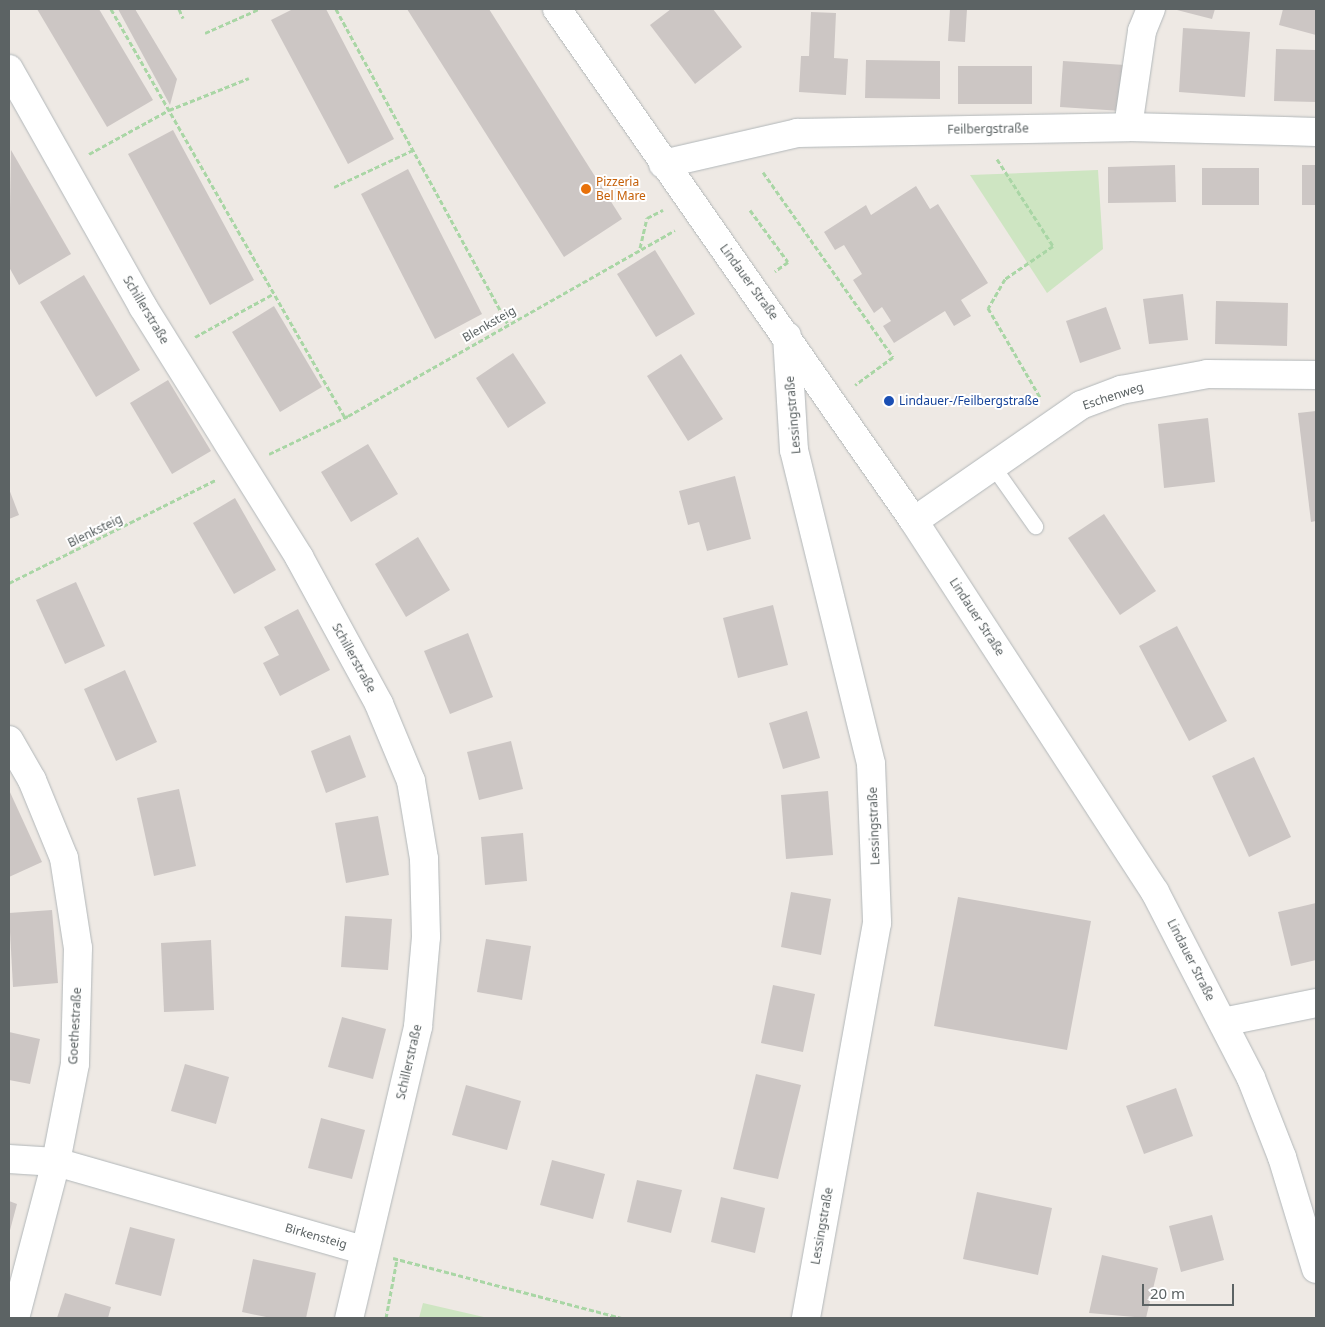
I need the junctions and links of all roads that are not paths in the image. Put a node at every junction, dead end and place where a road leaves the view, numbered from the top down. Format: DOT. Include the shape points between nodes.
graph roads {
  1 [pos="557,9"];
  2 [pos="1151,9"];
  3 [pos="9,68"];
  4 [pos="1128,127"];
  5 [pos="1316,132"];
  6 [pos="663,164"];
  7 [pos="787,336"];
  8 [pos="1316,375"];
  9 [pos="992,465"];
  10 [pos="914,521"];
  11 [pos="1035,526"];
  12 [pos="9,740"];
  13 [pos="1316,1003"];
  14 [pos="1223,1022"];
  15 [pos="9,1158"];
  16 [pos="56,1162"];
  17 [pos="363,1250"];
  18 [pos="1316,1269"];
  19 [pos="15,1318"];
  20 [pos="350,1318"];
  21 [pos="806,1318"];
  1 -- 6 [label="street, Lindauer Straße"];
  2 -- 4 [label="street" via="1142,31"];
  3 -- 17 [label="street, Schillerstraße" via="171,351 298,557 379,704 411,780 424,859 426,927 418,1027"];
  4 -- 5 [label="street, Feilbergstraße"];
  4 -- 6 [label="street, Feilbergstraße" via="797,132"];
  6 -- 7 [label="street, Lindauer Straße"];
  7 -- 10 [label="street, Lindauer Straße"];
  7 -- 21 [label="street, Lessingstraße" via="794,450 872,764 877,923"];
  8 -- 9 [label="street, Eschenweg" via="1207,374 1161,381 1081,405"];
  9 -- 10 [label="street, Eschenweg"];
  9 -- 11 [label="lane"];
  10 -- 14 [label="street, Lindauer Straße" via="1156,892"];
  12 -- 16 [label="street, Goethestraße" via="32,780 64,858 78,948 74,1064"];
  13 -- 14 [label="street"];
  14 -- 18 [label="street, Lindauer Straße" via="1282,1157"];
  15 -- 16 [label="street, Birkensteig"];
  16 -- 17 [label="street, Birkensteig"];
  16 -- 19 [label="street, Goethestraße"];
  17 -- 20 [label="street, Schillerstraße"];
}
